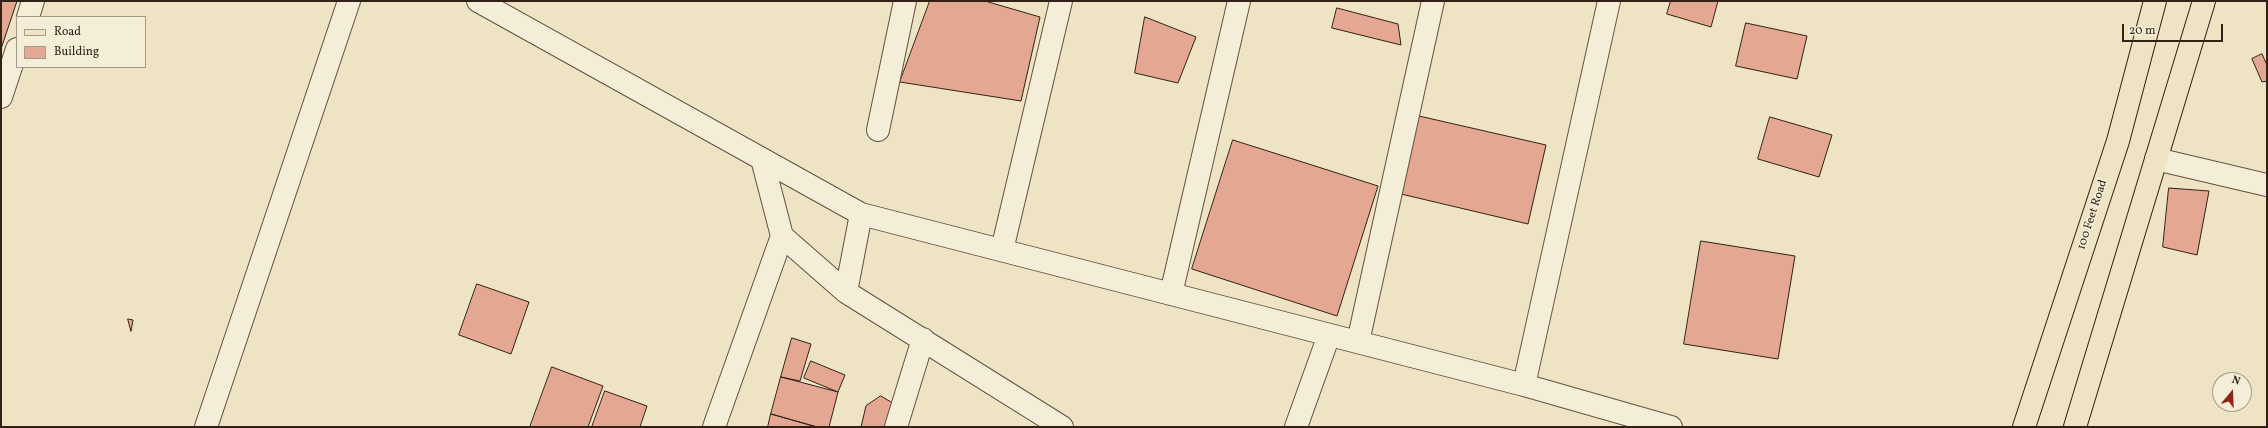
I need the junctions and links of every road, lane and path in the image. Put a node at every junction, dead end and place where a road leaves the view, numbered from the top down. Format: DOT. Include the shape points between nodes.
graph roads {
  1 [pos="33,1"];
  2 [pos="349,1"];
  3 [pos="478,1"];
  4 [pos="905,1"];
  5 [pos="1061,1"];
  6 [pos="1239,1"];
  7 [pos="1433,1"];
  8 [pos="1609,1"];
  9 [pos="2155,1"];
  10 [pos="2204,1"];
  11 [pos="28,16"];
  12 [pos="16,52"];
  13 [pos="1,97"];
  14 [pos="878,130"];
  15 [pos="762,159"];
  16 [pos="2156,159"];
  17 [pos="2267,185"];
  18 [pos="861,214"];
  19 [pos="782,236"];
  20 [pos="1002,250"];
  21 [pos="846,292"];
  22 [pos="1171,294"];
  23 [pos="1329,335"];
  24 [pos="923,339"];
  25 [pos="1358,342"];
  26 [pos="1524,385"];
  27 [pos="1614,419"];
  28 [pos="1051,424"];
  29 [pos="206,427"];
  30 [pos="714,427"];
  31 [pos="896,427"];
  32 [pos="1296,427"];
  33 [pos="1671,427"];
  34 [pos="2024,427"];
  35 [pos="2075,427"];
  1 -- 11 [label="street"];
  2 -- 29 [label="street"];
  3 -- 15 [label="street"];
  4 -- 14 [label="street"];
  5 -- 20 [label="street"];
  6 -- 22 [label="street"];
  7 -- 25 [label="street"];
  8 -- 26 [label="street"];
  9 -- 34 [label="main road, 100 Feet Road" via="2118,141"];
  10 -- 16 [label="main road"];
  12 -- 13 [label="street"];
  15 -- 18 [label="street"];
  15 -- 19 [label="street"];
  16 -- 17 [label="street"];
  16 -- 35 [label="main road"];
  18 -- 20 [label="street"];
  18 -- 21 [label="street"];
  19 -- 21 [label="street"];
  19 -- 30 [label="street"];
  20 -- 22 [label="street"];
  21 -- 24 [label="street"];
  22 -- 23 [label="street"];
  23 -- 25 [label="street"];
  23 -- 32 [label="street"];
  24 -- 28 [label="street"];
  24 -- 31 [label="street"];
  25 -- 26 [label="street"];
  26 -- 27 [label="street"];
  27 -- 33 [label="street"];
}
